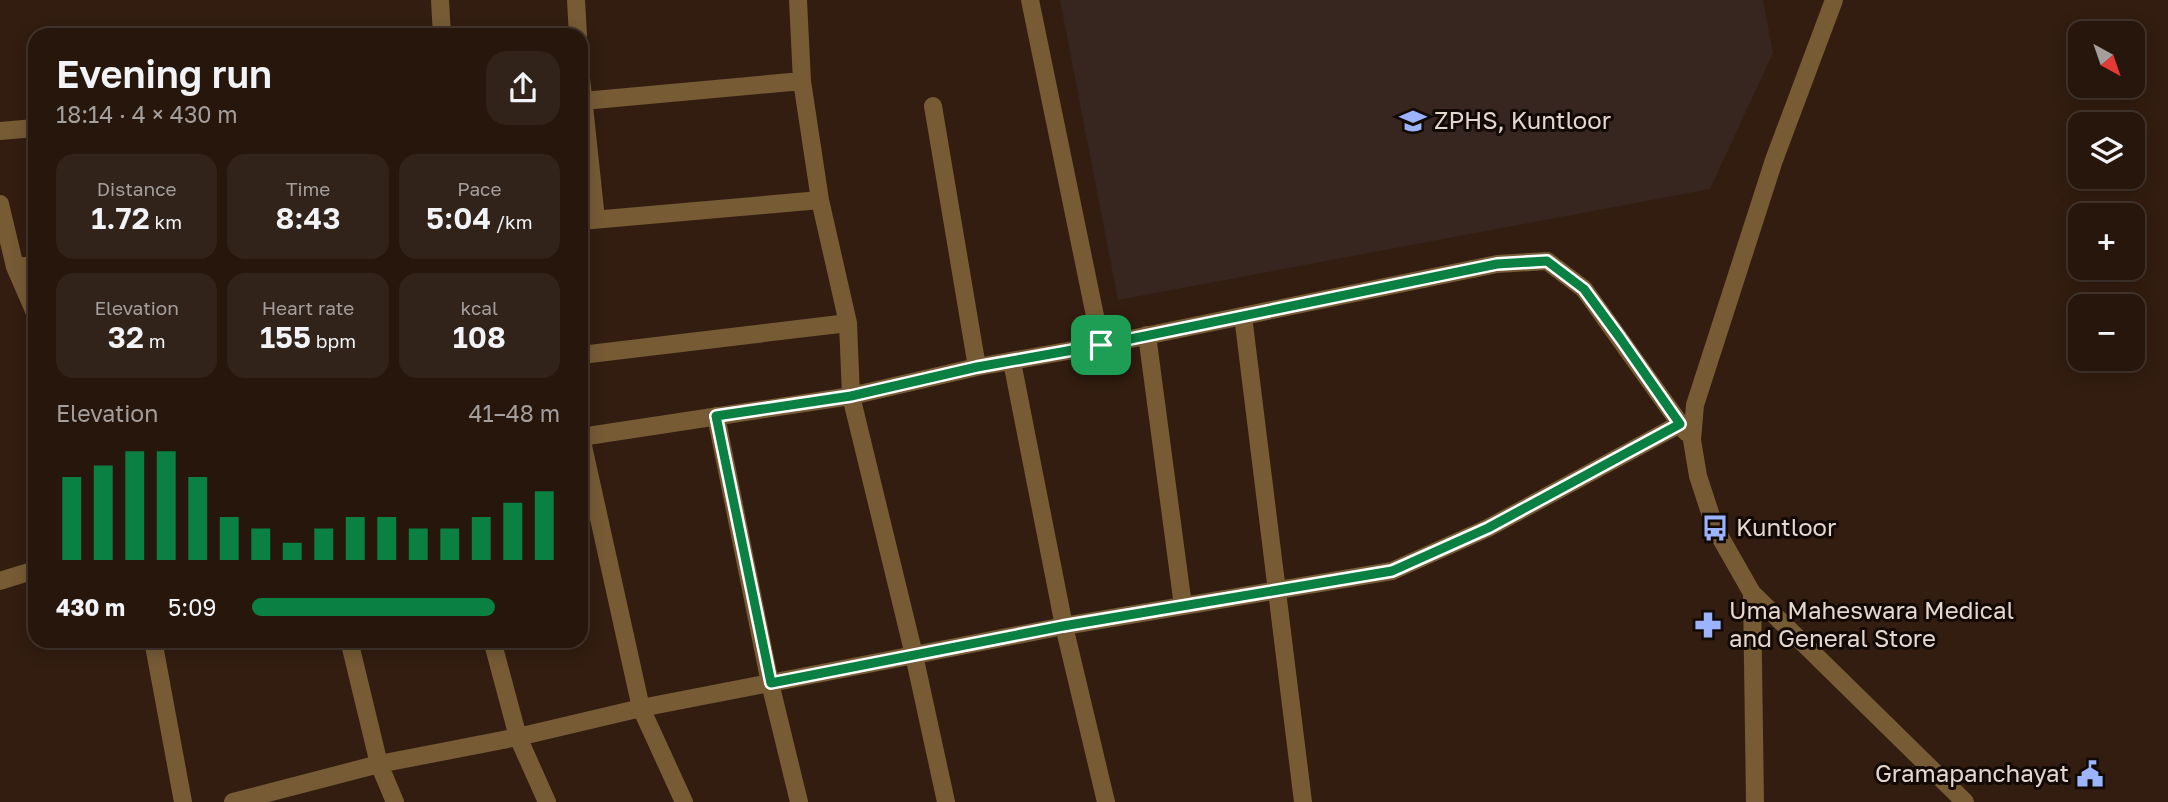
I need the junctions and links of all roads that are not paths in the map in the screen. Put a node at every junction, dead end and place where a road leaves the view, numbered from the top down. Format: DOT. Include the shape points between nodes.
graph roads {
  1 [pos="440,0"];
  2 [pos="576,0"];
  3 [pos="798,0"];
  4 [pos="1030,0"];
  5 [pos="1834,0"];
  6 [pos="442,28"];
  7 [pos="578,28"];
  8 [pos="802,81"];
  9 [pos="588,101"];
  10 [pos="933,106"];
  11 [pos="28,129"];
  12 [pos="0,131"];
  13 [pos="588,200"];
  14 [pos="820,200"];
  15 [pos="0,204"];
  16 [pos="589,220"];
  17 [pos="28,266"];
  18 [pos="15,267"];
  19 [pos="28,297"];
  20 [pos="1243,316"];
  21 [pos="848,323"];
  22 [pos="1147,335"];
  23 [pos="1101,345"];
  24 [pos="588,354"];
  25 [pos="1012,362"];
  26 [pos="977,367"];
  27 [pos="851,396"];
  28 [pos="716,416"];
  29 [pos="1680,424"];
  30 [pos="588,436"];
  31 [pos="1692,440"];
  32 [pos="588,469"];
  33 [pos="28,572"];
  34 [pos="0,581"];
  35 [pos="1278,589"];
  36 [pos="1752,593"];
  37 [pos="1183,606"];
  38 [pos="1063,626"];
  39 [pos="154,648"];
  40 [pos="351,648"];
  41 [pos="494,648"];
  42 [pos="914,655"];
  43 [pos="771,683"];
  44 [pos="641,708"];
  45 [pos="518,737"];
  46 [pos="379,764"];
  47 [pos="183,802"];
  48 [pos="233,802"];
  49 [pos="395,802"];
  50 [pos="547,802"];
  51 [pos="684,802"];
  52 [pos="799,802"];
  53 [pos="946,802"];
  54 [pos="1106,802"];
  55 [pos="1303,802"];
  56 [pos="1755,802"];
  57 [pos="1965,802"];
  1 -- 6 [label="street"];
  2 -- 7 [label="street"];
  3 -- 8 [label="street"];
  4 -- 23 [label="street"];
  5 -- 31 [label="street" via="1774,160 1703,379"];
  8 -- 9 [label="street"];
  8 -- 14 [label="street"];
  10 -- 26 [label="street"];
  11 -- 12 [label="street"];
  13 -- 16 [label="street"];
  14 -- 16 [label="street"];
  14 -- 21 [label="street"];
  15 -- 18 [label="street"];
  17 -- 18 [label="street"];
  18 -- 19 [label="street"];
  20 -- 22 [label="street"];
  20 -- 29 [label="street" via="1497,264 1547,261 1584,289"];
  20 -- 35 [label="street"];
  21 -- 24 [label="street"];
  21 -- 27 [label="street"];
  22 -- 23 [label="street"];
  22 -- 37 [label="street"];
  23 -- 25 [label="street"];
  25 -- 26 [label="street"];
  25 -- 38 [label="street"];
  26 -- 27 [label="street"];
  27 -- 28 [label="street"];
  27 -- 42 [label="street"];
  28 -- 30 [label="street"];
  28 -- 43 [label="street"];
  29 -- 31 [label="street"];
  29 -- 35 [label="street" via="1488,528 1392,571"];
  31 -- 36 [label="street" via="1698,477 1716,528"];
  32 -- 44 [label="street"];
  33 -- 34 [label="street"];
  35 -- 37 [label="street"];
  35 -- 55 [label="street"];
  36 -- 56 [label="street"];
  36 -- 57 [label="street"];
  37 -- 38 [label="street"];
  38 -- 42 [label="street"];
  38 -- 54 [label="street"];
  39 -- 47 [label="street"];
  40 -- 46 [label="street"];
  41 -- 45 [label="street"];
  42 -- 43 [label="street"];
  42 -- 53 [label="street"];
  43 -- 44 [label="street"];
  43 -- 52 [label="street"];
  44 -- 45 [label="street"];
  44 -- 51 [label="street"];
  45 -- 46 [label="street"];
  45 -- 50 [label="street"];
  46 -- 48 [label="street"];
  46 -- 49 [label="street"];
}
